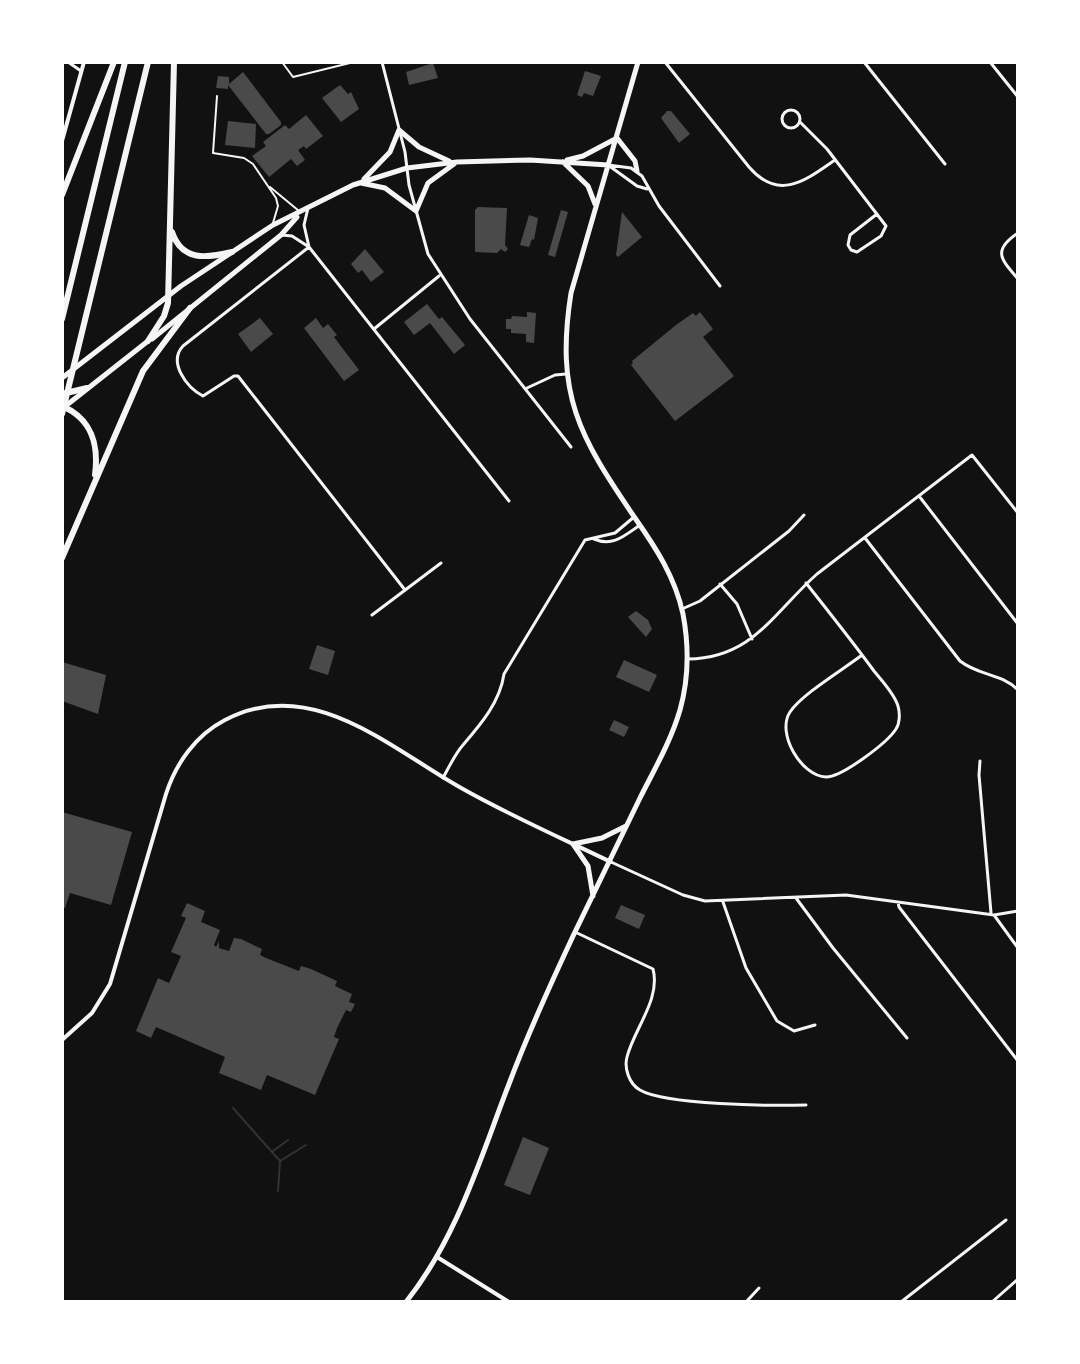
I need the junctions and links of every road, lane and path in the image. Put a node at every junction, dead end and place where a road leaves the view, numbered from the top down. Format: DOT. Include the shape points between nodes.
graph roads {
  1 [pos="68,62"];
  2 [pos="84,62"];
  3 [pos="114,62"];
  4 [pos="125,62"];
  5 [pos="148,62"];
  6 [pos="174,62"];
  7 [pos="282,62"];
  8 [pos="354,62"];
  9 [pos="382,62"];
  10 [pos="638,62"];
  11 [pos="665,62"];
  12 [pos="864,62"];
  13 [pos="990,62"];
  14 [pos="82,72"];
  15 [pos="217,96"];
  16 [pos="1018,97"];
  17 [pos="800,122"];
  18 [pos="399,130"];
  19 [pos="617,138"];
  20 [pos="62,141"];
  21 [pos="835,160"];
  22 [pos="457,162"];
  23 [pos="562,162"];
  24 [pos="945,164"];
  25 [pos="608,165"];
  26 [pos="407,168"];
  27 [pos="637,171"];
  28 [pos="360,182"];
  29 [pos="269,186"];
  30 [pos="647,189"];
  31 [pos="62,195"];
  32 [pos="596,206"];
  33 [pos="308,208"];
  34 [pos="416,211"];
  35 [pos="300,213"];
  36 [pos="877,214"];
  37 [pos="273,225"];
  38 [pos="170,226"];
  39 [pos="1018,233"];
  40 [pos="281,235"];
  41 [pos="309,247"];
  42 [pos="232,252"];
  43 [pos="441,275"];
  44 [pos="1018,279"];
  45 [pos="720,286"];
  46 [pos="168,295"];
  47 [pos="190,308"];
  48 [pos="62,319"];
  49 [pos="374,329"];
  50 [pos="148,341"];
  51 [pos="566,374"];
  52 [pos="62,378"];
  53 [pos="90,387"];
  54 [pos="527,388"];
  55 [pos="62,394"];
  56 [pos="62,409"];
  57 [pos="571,447"];
  58 [pos="94,482"];
  59 [pos="919,496"];
  60 [pos="509,501"];
  61 [pos="1018,513"];
  62 [pos="804,515"];
  63 [pos="634,517"];
  64 [pos="640,525"];
  65 [pos="865,538"];
  66 [pos="594,539"];
  67 [pos="62,558"];
  68 [pos="441,563"];
  69 [pos="806,583"];
  70 [pos="720,584"];
  71 [pos="405,590"];
  72 [pos="682,609"];
  73 [pos="372,615"];
  74 [pos="1018,624"];
  75 [pos="752,639"];
  76 [pos="862,655"];
  77 [pos="688,659"];
  78 [pos="1018,690"];
  79 [pos="980,761"];
  80 [pos="443,778"];
  81 [pos="627,826"];
  82 [pos="573,844"];
  83 [pos="611,862"];
  84 [pos="796,898"];
  85 [pos="593,899"];
  86 [pos="723,902"];
  87 [pos="898,902"];
  88 [pos="1018,911"];
  89 [pos="992,915"];
  90 [pos="575,932"];
  91 [pos="1018,948"];
  92 [pos="815,1025"];
  93 [pos="907,1038"];
  94 [pos="62,1040"];
  95 [pos="1018,1061"];
  96 [pos="806,1105"];
  97 [pos="1006,1220"];
  98 [pos="437,1257"];
  99 [pos="1018,1279"];
  100 [pos="759,1288"];
  101 [pos="406,1302"];
  102 [pos="509,1302"];
  103 [pos="746,1302"];
  104 [pos="901,1302"];
  105 [pos="992,1302"];
  1 -- 14 [label="street"];
  2 -- 14 [label="street"];
  3 -- 31 [label="highway"];
  4 -- 48 [label="highway"];
  5 -- 56 [label="highway"];
  6 -- 38 [label="highway"];
  7 -- 8 [label="lane" via="293,77"];
  9 -- 18 [label="street"];
  10 -- 19 [label="main road"];
  11 -- 21 [label="street" via="764,179 793,185"];
  12 -- 24 [label="street"];
  13 -- 16 [label="street"];
  14 -- 20 [label="street"];
  15 -- 29 [label="lane" via="213,153 244,158"];
  17 -- 17 [label="street" via="796,112 784,116 788,128"];
  17 -- 21 [label="street"];
  18 -- 22 [label="main road" via="432,155"];
  18 -- 26 [label="street"];
  18 -- 28 [label="main road" via="390,152"];
  19 -- 23 [label="main road"];
  19 -- 25 [label="main road"];
  19 -- 27 [label="main road"];
  21 -- 36 [label="street"];
  22 -- 23 [label="main road"];
  22 -- 26 [label="main road"];
  22 -- 34 [label="main road" via="428,183"];
  23 -- 25 [label="main road"];
  23 -- 32 [label="main road" via="588,186"];
  25 -- 27 [label="street"];
  25 -- 30 [label="street"];
  25 -- 32 [label="main road"];
  26 -- 28 [label="main road"];
  26 -- 34 [label="street"];
  27 -- 30 [label="street"];
  28 -- 33 [label="main road"];
  28 -- 34 [label="main road" via="385,188"];
  29 -- 35 [label="lane"];
  29 -- 37 [label="lane" via="278,206"];
  30 -- 45 [label="street"];
  32 -- 51 [label="main road" via="571,293"];
  33 -- 35 [label="main road"];
  33 -- 41 [label="street" via="304,225"];
  34 -- 43 [label="street" via="425,247"];
  35 -- 37 [label="main road"];
  35 -- 40 [label="main road"];
  36 -- 36 [label="street" via="850,235 851,250 857,252 881,236 886,226"];
  37 -- 42 [label="main road"];
  38 -- 42 [label="highway" via="187,253 208,258"];
  38 -- 46 [label="highway"];
  39 -- 44 [label="street" via="1001,254"];
  40 -- 41 [label="street"];
  40 -- 47 [label="main road"];
  41 -- 49 [label="street"];
  41 -- 71 [label="street" via="180,349 179,368 203,396 238,376"];
  42 -- 46 [label="main road"];
  43 -- 49 [label="street"];
  43 -- 54 [label="street"];
  46 -- 50 [label="highway" via="164,316"];
  46 -- 52 [label="main road"];
  47 -- 50 [label="main road"];
  47 -- 58 [label="highway" via="143,371"];
  49 -- 60 [label="street"];
  50 -- 53 [label="main road"];
  51 -- 54 [label="street"];
  51 -- 63 [label="main road" via="586,441"];
  53 -- 55 [label="highway"];
  53 -- 56 [label="main road"];
  54 -- 57 [label="street"];
  56 -- 58 [label="highway" via="83,420 95,443"];
  58 -- 67 [label="highway"];
  59 -- 61 [label="street" via="972,455"];
  59 -- 65 [label="street"];
  59 -- 74 [label="street"];
  62 -- 70 [label="street"];
  63 -- 64 [label="main road"];
  63 -- 66 [label="street" via="615,533"];
  64 -- 66 [label="street" via="610,543"];
  64 -- 72 [label="main road" via="665,564"];
  65 -- 69 [label="street"];
  65 -- 78 [label="street" via="960,661 1004,678"];
  66 -- 80 [label="street" via="585,540 504,674 500,693"];
  68 -- 71 [label="street"];
  69 -- 75 [label="street"];
  69 -- 76 [label="street"];
  70 -- 72 [label="street"];
  70 -- 75 [label="street" via="737,604"];
  71 -- 73 [label="street"];
  72 -- 77 [label="main road"];
  75 -- 77 [label="street" via="721,653"];
  76 -- 76 [label="street" via="795,707 786,722 787,742 815,774 824,777 847,769 897,726 898,705"];
  77 -- 81 [label="main road" via="675,723"];
  79 -- 89 [label="street"];
  80 -- 82 [label="street"];
  80 -- 94 [label="street" via="352,723 312,708 263,706 214,726 184,756 168,787 106,993"];
  81 -- 82 [label="main road"];
  81 -- 83 [label="main road"];
  82 -- 83 [label="street"];
  82 -- 85 [label="main road" via="589,869"];
  83 -- 85 [label="main road"];
  83 -- 86 [label="street" via="690,898"];
  84 -- 86 [label="street"];
  84 -- 87 [label="street" via="846,895"];
  84 -- 93 [label="street"];
  85 -- 90 [label="main road"];
  86 -- 92 [label="street" via="746,968 777,1021 794,1031"];
  87 -- 89 [label="street"];
  87 -- 95 [label="street"];
  88 -- 89 [label="street"];
  89 -- 91 [label="street"];
  90 -- 96 [label="street" via="653,969 655,987 626,1059 630,1079 639,1090 666,1098"];
  90 -- 98 [label="main road"];
  97 -- 104 [label="street"];
  98 -- 101 [label="main road"];
  98 -- 102 [label="street"];
  99 -- 105 [label="street"];
  100 -- 103 [label="street"];
}
